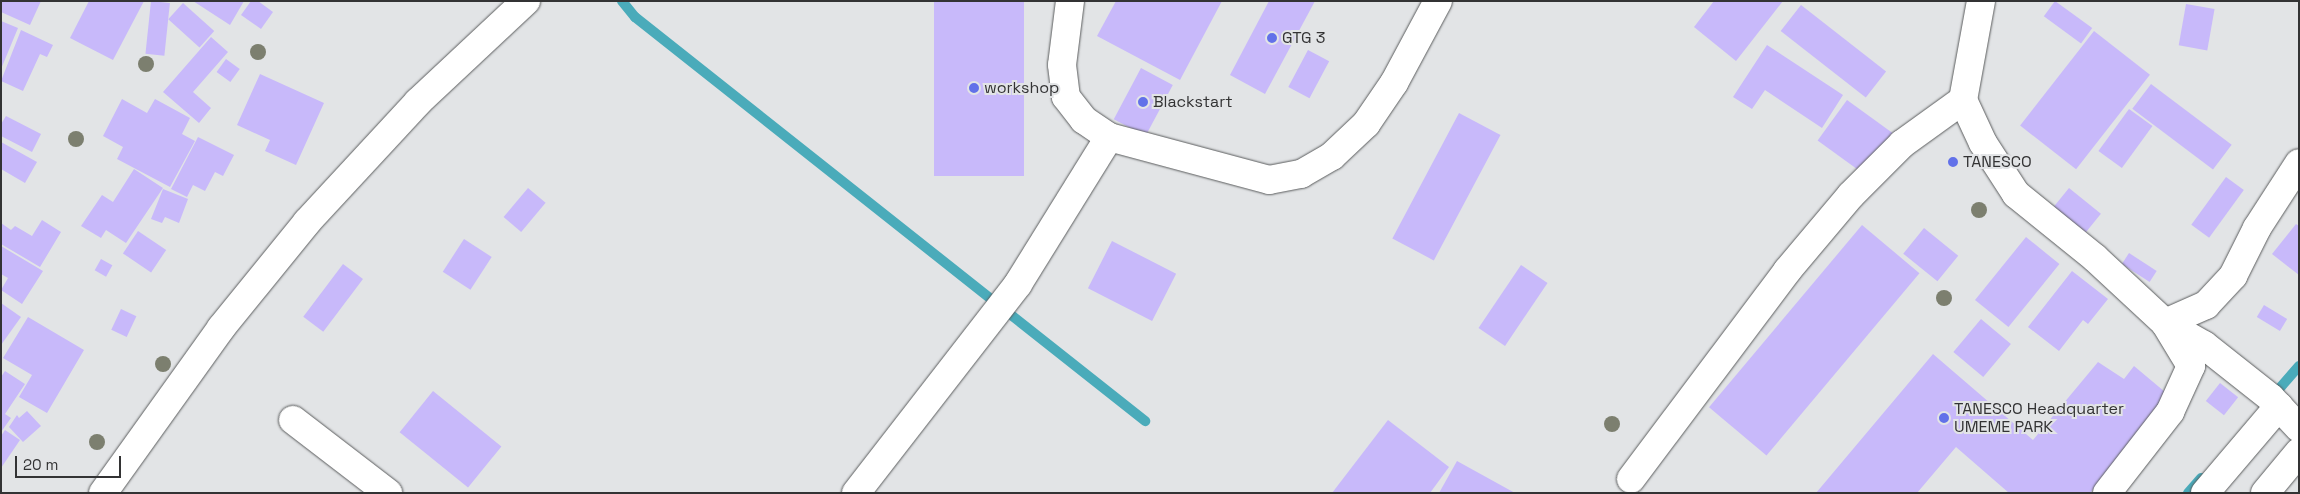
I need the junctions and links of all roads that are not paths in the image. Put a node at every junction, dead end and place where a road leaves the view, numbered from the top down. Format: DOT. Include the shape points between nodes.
graph roads {
  1 [pos="526,1"];
  2 [pos="1070,1"];
  3 [pos="1438,1"];
  4 [pos="1981,1"];
  5 [pos="1963,100"];
  6 [pos="1109,137"];
  7 [pos="2299,163"];
  8 [pos="2165,323"];
  9 [pos="2279,406"];
  10 [pos="292,420"];
  11 [pos="2299,428"];
  12 [pos="2299,452"];
  13 [pos="1631,479"];
  14 [pos="103,493"];
  15 [pos="388,493"];
  16 [pos="856,493"];
  17 [pos="2107,493"];
  18 [pos="2205,493"];
  19 [pos="2264,493"];
  1 -- 14 [label="main road" via="472,49 386,135 307,222 221,328"];
  2 -- 6 [label="main road" via="1062,65 1066,97 1084,120"];
  3 -- 6 [label="main road" via="1394,83 1366,124 1332,156 1301,174 1269,180"];
  4 -- 5 [label="main road"];
  5 -- 8 [label="main road" via="1983,143 2016,194 2095,258"];
  5 -- 13 [label="main road" via="1902,144 1851,195 1787,271"];
  6 -- 16 [label="main road" via="1018,284"];
  7 -- 8 [label="main road" via="2257,228 2232,276 2206,305"];
  8 -- 9 [label="main road" via="2204,345"];
  8 -- 17 [label="main road" via="2191,366 2170,412"];
  9 -- 11 [label="main road"];
  9 -- 18 [label="main road"];
  10 -- 15 [label="main road"];
  12 -- 19 [label="main road"];
}
